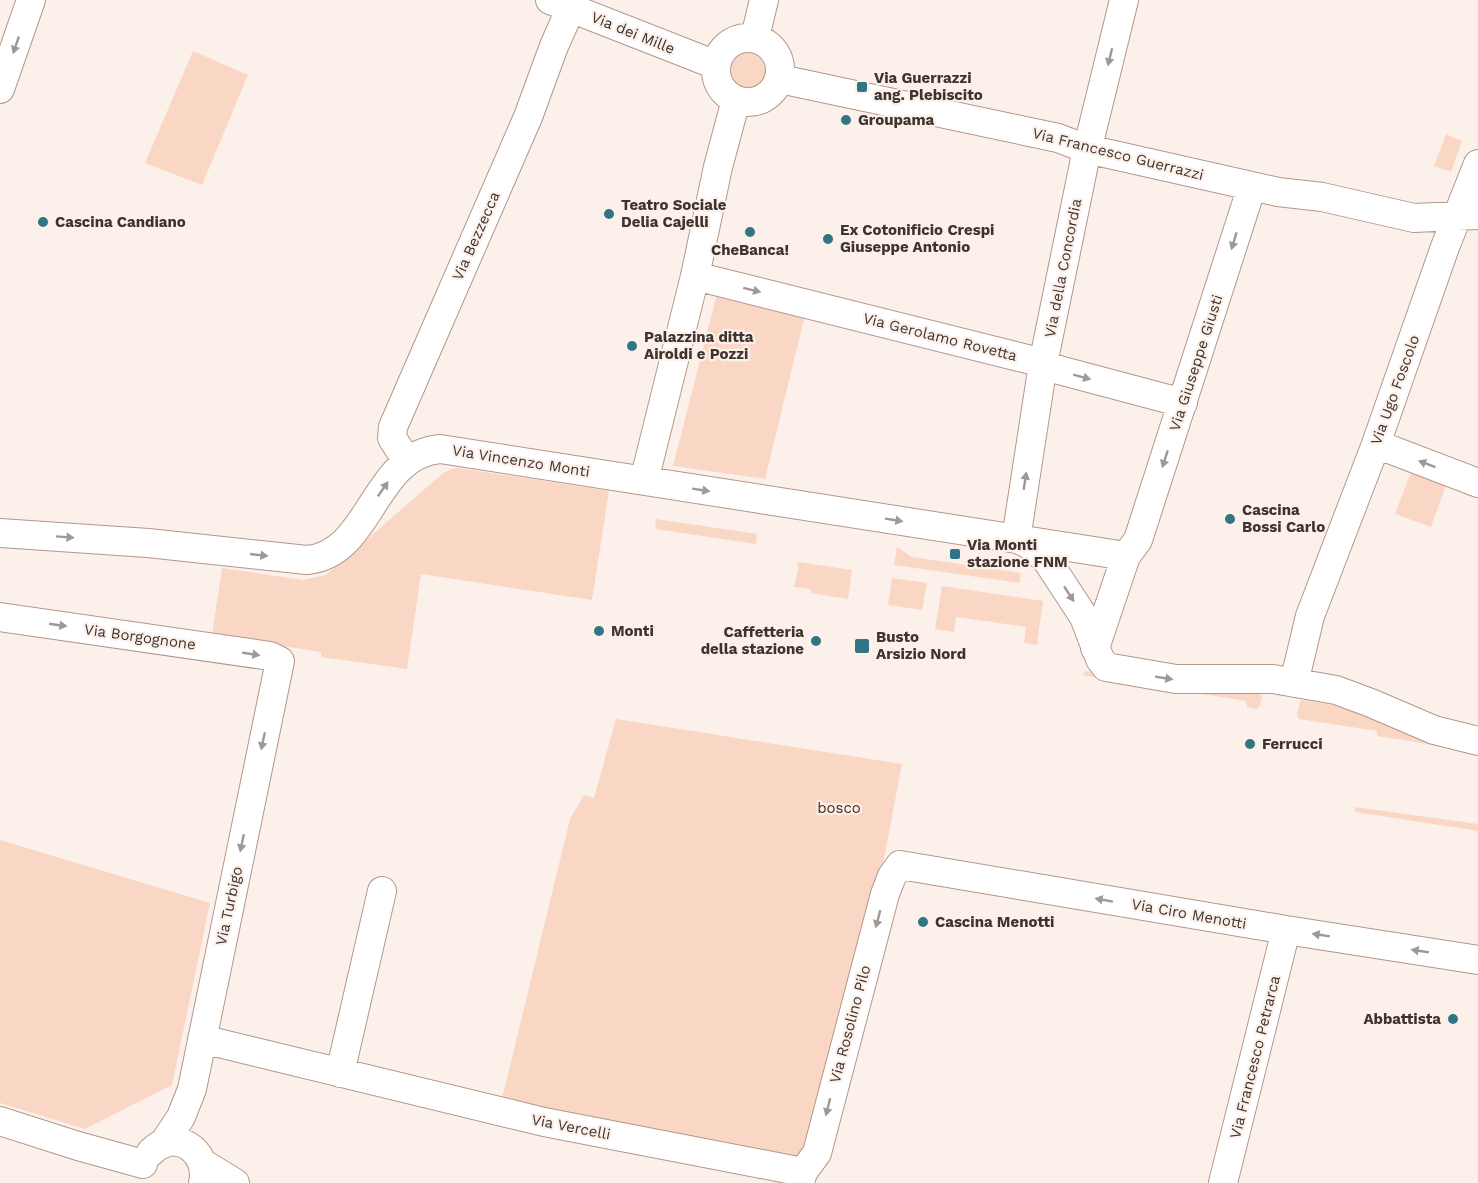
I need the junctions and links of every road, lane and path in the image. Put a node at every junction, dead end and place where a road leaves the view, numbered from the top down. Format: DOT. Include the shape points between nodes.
graph roads {
  1 [pos="31,0"];
  2 [pos="764,0"];
  3 [pos="1124,0"];
  4 [pos="561,4"];
  5 [pos="755,37"];
  6 [pos="716,65"];
  7 [pos="780,79"];
  8 [pos="0,89"];
  9 [pos="736,100"];
  10 [pos="1087,149"];
  11 [pos="1478,164"];
  12 [pos="1252,186"];
  13 [pos="1468,215"];
  14 [pos="695,276"];
  15 [pos="1043,364"];
  16 [pos="1183,403"];
  17 [pos="1376,444"];
  18 [pos="406,461"];
  19 [pos="644,481"];
  20 [pos="1478,483"];
  21 [pos="1016,539"];
  22 [pos="2,540"];
  23 [pos="1132,548"];
  24 [pos="0,617"];
  25 [pos="1095,648"];
  26 [pos="280,661"];
  27 [pos="1294,682"];
  28 [pos="1466,739"];
  29 [pos="900,865"];
  30 [pos="382,891"];
  31 [pos="1286,930"];
  32 [pos="1478,960"];
  33 [pos="202,1039"];
  34 [pos="340,1073"];
  35 [pos="0,1121"];
  36 [pos="163,1144"];
  37 [pos="143,1174"];
  38 [pos="203,1174"];
  39 [pos="802,1177"];
  40 [pos="235,1183"];
  41 [pos="1223,1183"];
  1 -- 8 [label="street, one-way"];
  2 -- 5 [label="street"];
  3 -- 10 [label="street, Via della Concordia, one-way"];
  4 -- 6 [label="street, Via dei Mille"];
  4 -- 18 [label="street, Via Bezzecca" via="554,46 528,117 393,427 392,438"];
  5 -- 6 [label="street" via="731,42 722,50"];
  5 -- 7 [label="street" via="774,49"];
  6 -- 9 [label="street" via="720,86"];
  7 -- 9 [label="street" via="765,98 749,103"];
  7 -- 10 [label="street, Via Francesco Guerrazzi" via="1058,138"];
  9 -- 14 [label="street"];
  10 -- 12 [label="street, Via Francesco Guerrazzi"];
  10 -- 15 [label="street, Via della Concordia"];
  11 -- 13 [label="street, Via Ugo Foscolo"];
  12 -- 13 [label="street, Via Francesco Guerrazzi" via="1414,218"];
  12 -- 16 [label="street, Via Giuseppe Giusti, one-way"];
  13 -- 17 [label="street, Via Ugo Foscolo"];
  14 -- 15 [label="street, Via Gerolamo Rovetta, one-way"];
  14 -- 19 [label="street"];
  15 -- 16 [label="street, Via Gerolamo Rovetta, one-way"];
  21 -- 15 [label="street, Via della Concordia, one-way"];
  16 -- 23 [label="street, Via Giuseppe Giusti, one-way"];
  20 -- 17 [label="street, one-way"];
  17 -- 27 [label="street, Via Ugo Foscolo" via="1310,616"];
  18 -- 19 [label="street, Via Vincenzo Monti" via="430,450 451,450"];
  22 -- 18 [label="street, Via Vincenzo Monti, one-way" via="148,543 317,559 334,552 349,537"];
  19 -- 21 [label="street, Via Vincenzo Monti, one-way"];
  21 -- 23 [label="street, Via Vincenzo Monti"];
  21 -- 25 [label="street, one-way" via="1032,546 1048,562 1084,617"];
  23 -- 25 [label="street, Via Giuseppe Giusti"];
  24 -- 26 [label="street, Via Borgognone, one-way" via="270,656"];
  25 -- 27 [label="street, one-way" via="1106,667 1116,670 1176,680"];
  26 -- 33 [label="street, Via Turbigo, one-way"];
  27 -- 28 [label="street" via="1336,690"];
  31 -- 29 [label="street, Via Ciro Menotti, one-way"];
  29 -- 39 [label="street, Via Rosolino Pilo, one-way" via="885,894 817,1153"];
  30 -- 34 [label="street"];
  32 -- 31 [label="street, Via Ciro Menotti, one-way"];
  31 -- 41 [label="street, Via Francesco Petrarca"];
  33 -- 34 [label="street, Via Vercelli"];
  33 -- 36 [label="street, Via Turbigo" via="189,1096"];
  34 -- 39 [label="street, Via Vercelli" via="544,1122"];
  35 -- 37 [label="street" via="78,1146"];
  36 -- 37 [label="street, Via Turbigo" via="147,1155"];
  36 -- 38 [label="street" via="182,1143 192,1148 199,1155"];
  38 -- 40 [label="street"];
}
